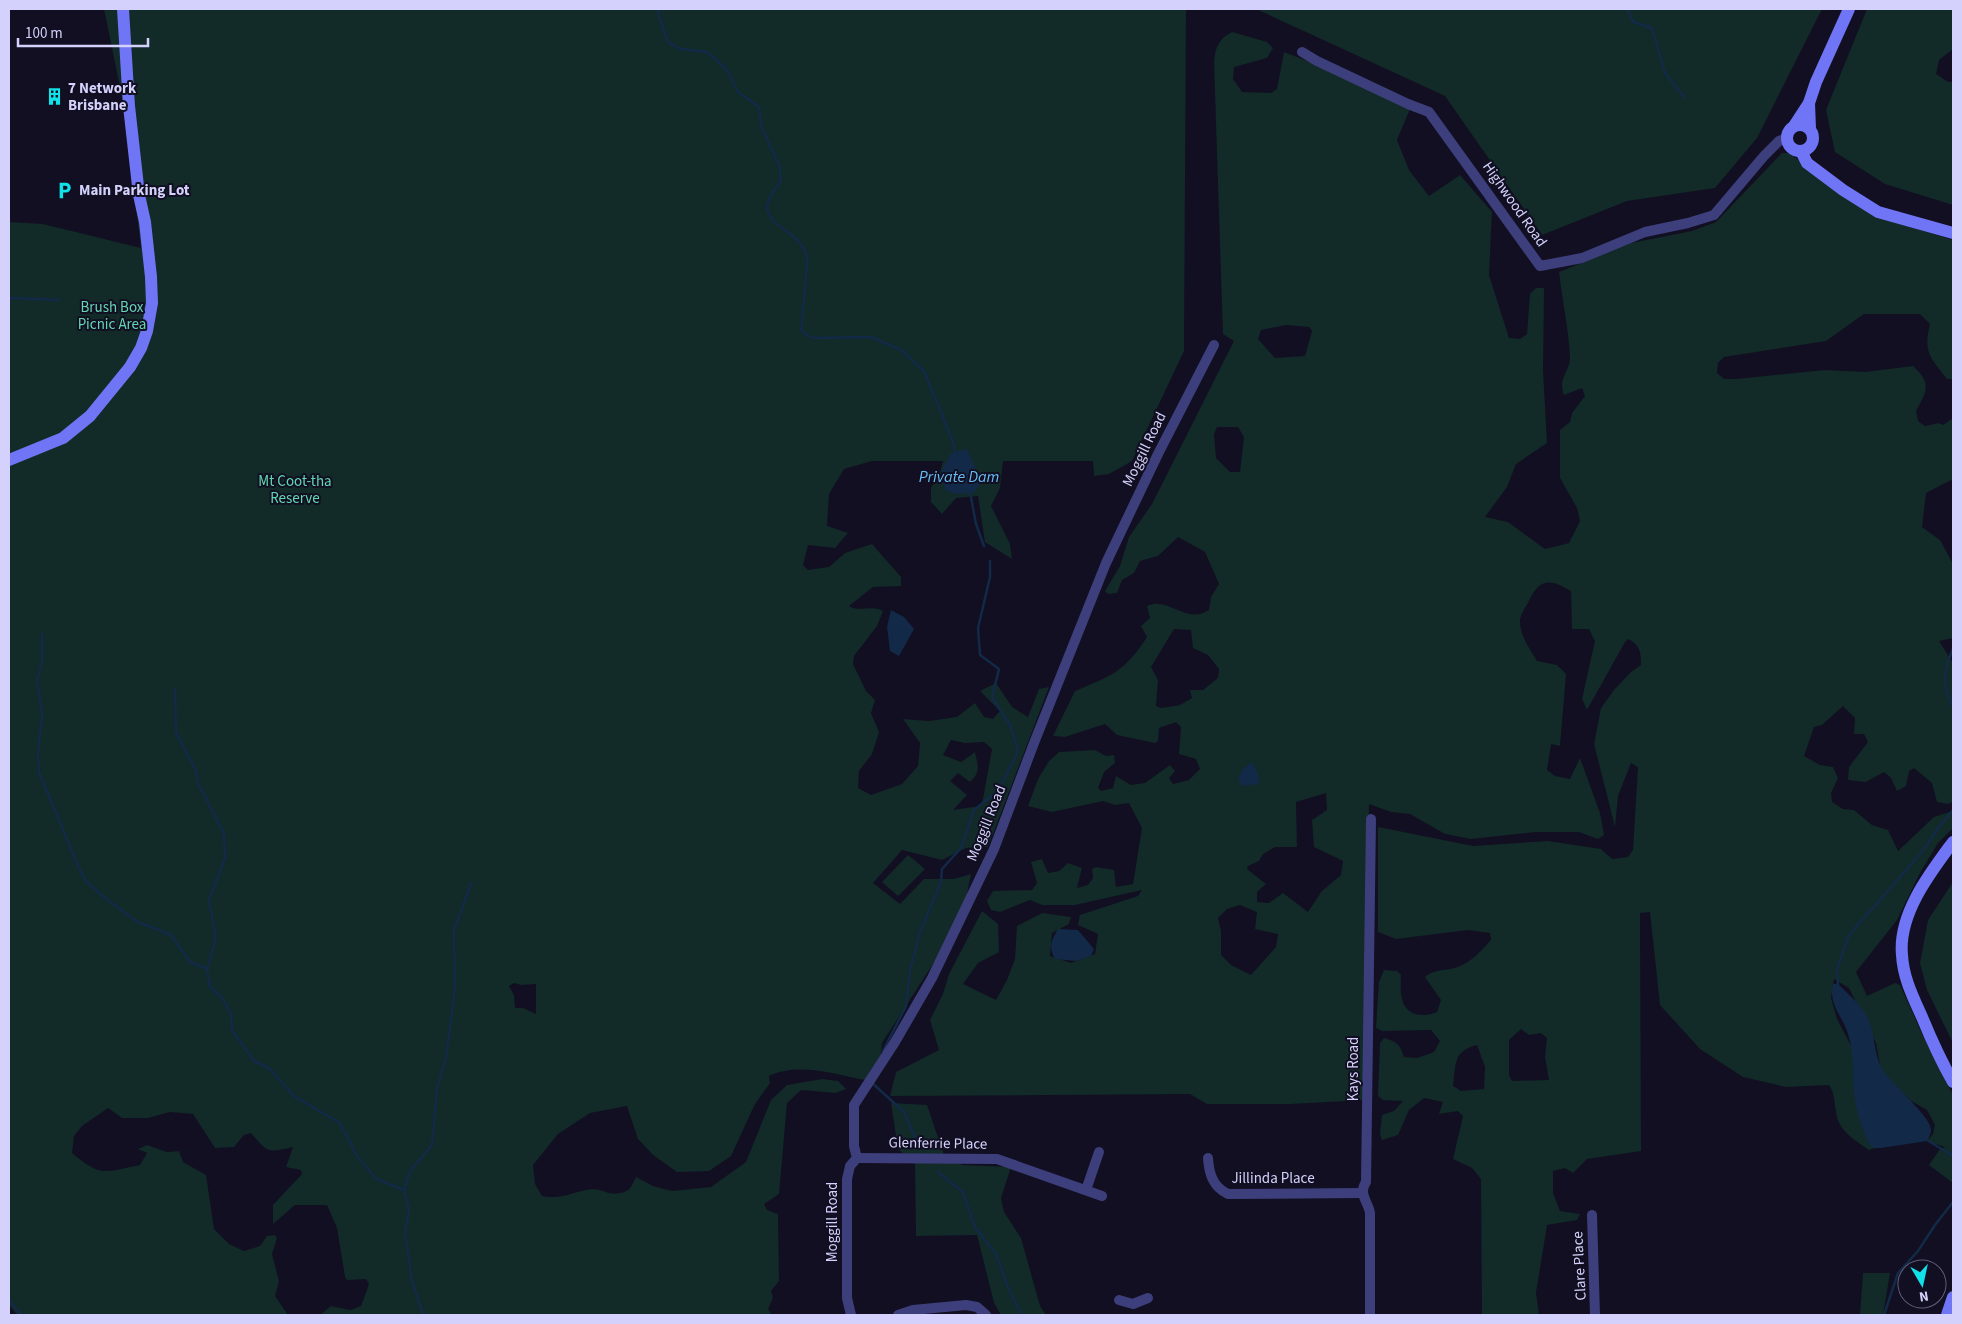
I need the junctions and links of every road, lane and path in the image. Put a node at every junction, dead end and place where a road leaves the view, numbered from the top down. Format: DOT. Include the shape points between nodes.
graph roads {
  1 [pos="123,9"];
  2 [pos="1849,9"];
  3 [pos="1302,52"];
  4 [pos="1810,103"];
  5 [pos="1794,126"];
  6 [pos="1810,129"];
  7 [pos="1787,138"];
  8 [pos="1806,148"];
  9 [pos="1953,233"];
  10 [pos="1214,345"];
  11 [pos="9,460"];
  12 [pos="1371,819"];
  13 [pos="1953,842"];
  14 [pos="1953,1082"];
  15 [pos="1099,1152"];
  16 [pos="857,1158"];
  17 [pos="1208,1158"];
  18 [pos="1086,1190"];
  19 [pos="1362,1193"];
  20 [pos="1102,1196"];
  21 [pos="1592,1216"];
  22 [pos="1953,1297"];
  23 [pos="1148,1298"];
  24 [pos="1119,1300"];
  25 [pos="1133,1304"];
  26 [pos="851,1315"];
  27 [pos="898,1315"];
  28 [pos="986,1315"];
  29 [pos="1136,1315"];
  30 [pos="1370,1315"];
  31 [pos="1596,1315"];
  32 [pos="1947,1315"];
  1 -- 11 [label="main road" via="129,106 151,277 152,303 147,331 130,367 90,416 63,438"];
  2 -- 4 [label="main road" via="1816,82"];
  3 -- 7 [label="street, Highwood Road" via="1429,112 1540,266 1582,258 1645,232 1714,216 1764,156 1779,141"];
  4 -- 5 [label="main road"];
  4 -- 6 [label="main road"];
  5 -- 6 [label="main road"];
  5 -- 7 [label="main road"];
  6 -- 8 [label="main road" via="1813,136"];
  7 -- 8 [label="main road" via="1790,146"];
  8 -- 9 [label="main road" via="1822,172 1878,212"];
  10 -- 16 [label="street, Moggill Road" via="1106,563 994,849 932,978 854,1105"];
  12 -- 19 [label="street, Kays Road" via="1368,1119 1366,1182"];
  13 -- 14 [label="main road" via="1917,898 1901,946 1908,985"];
  15 -- 18 [label="street"];
  16 -- 18 [label="street, Glenferrie Place" via="990,1158"];
  16 -- 26 [label="street, Moggill Road" via="846,1179 847,1298"];
  17 -- 19 [label="street, Jillinda Place" via="1218,1190 1228,1194"];
  18 -- 20 [label="street, Glenferrie Place"];
  19 -- 30 [label="street, Kays Road" via="1370,1213"];
  21 -- 31 [label="street, Clare Place"];
  22 -- 32 [label="main road"];
  23 -- 25 [label="street"];
  24 -- 25 [label="street"];
  25 -- 29 [label="street"];
  27 -- 28 [label="street" via="913,1310 966,1306 977,1307"];
}
